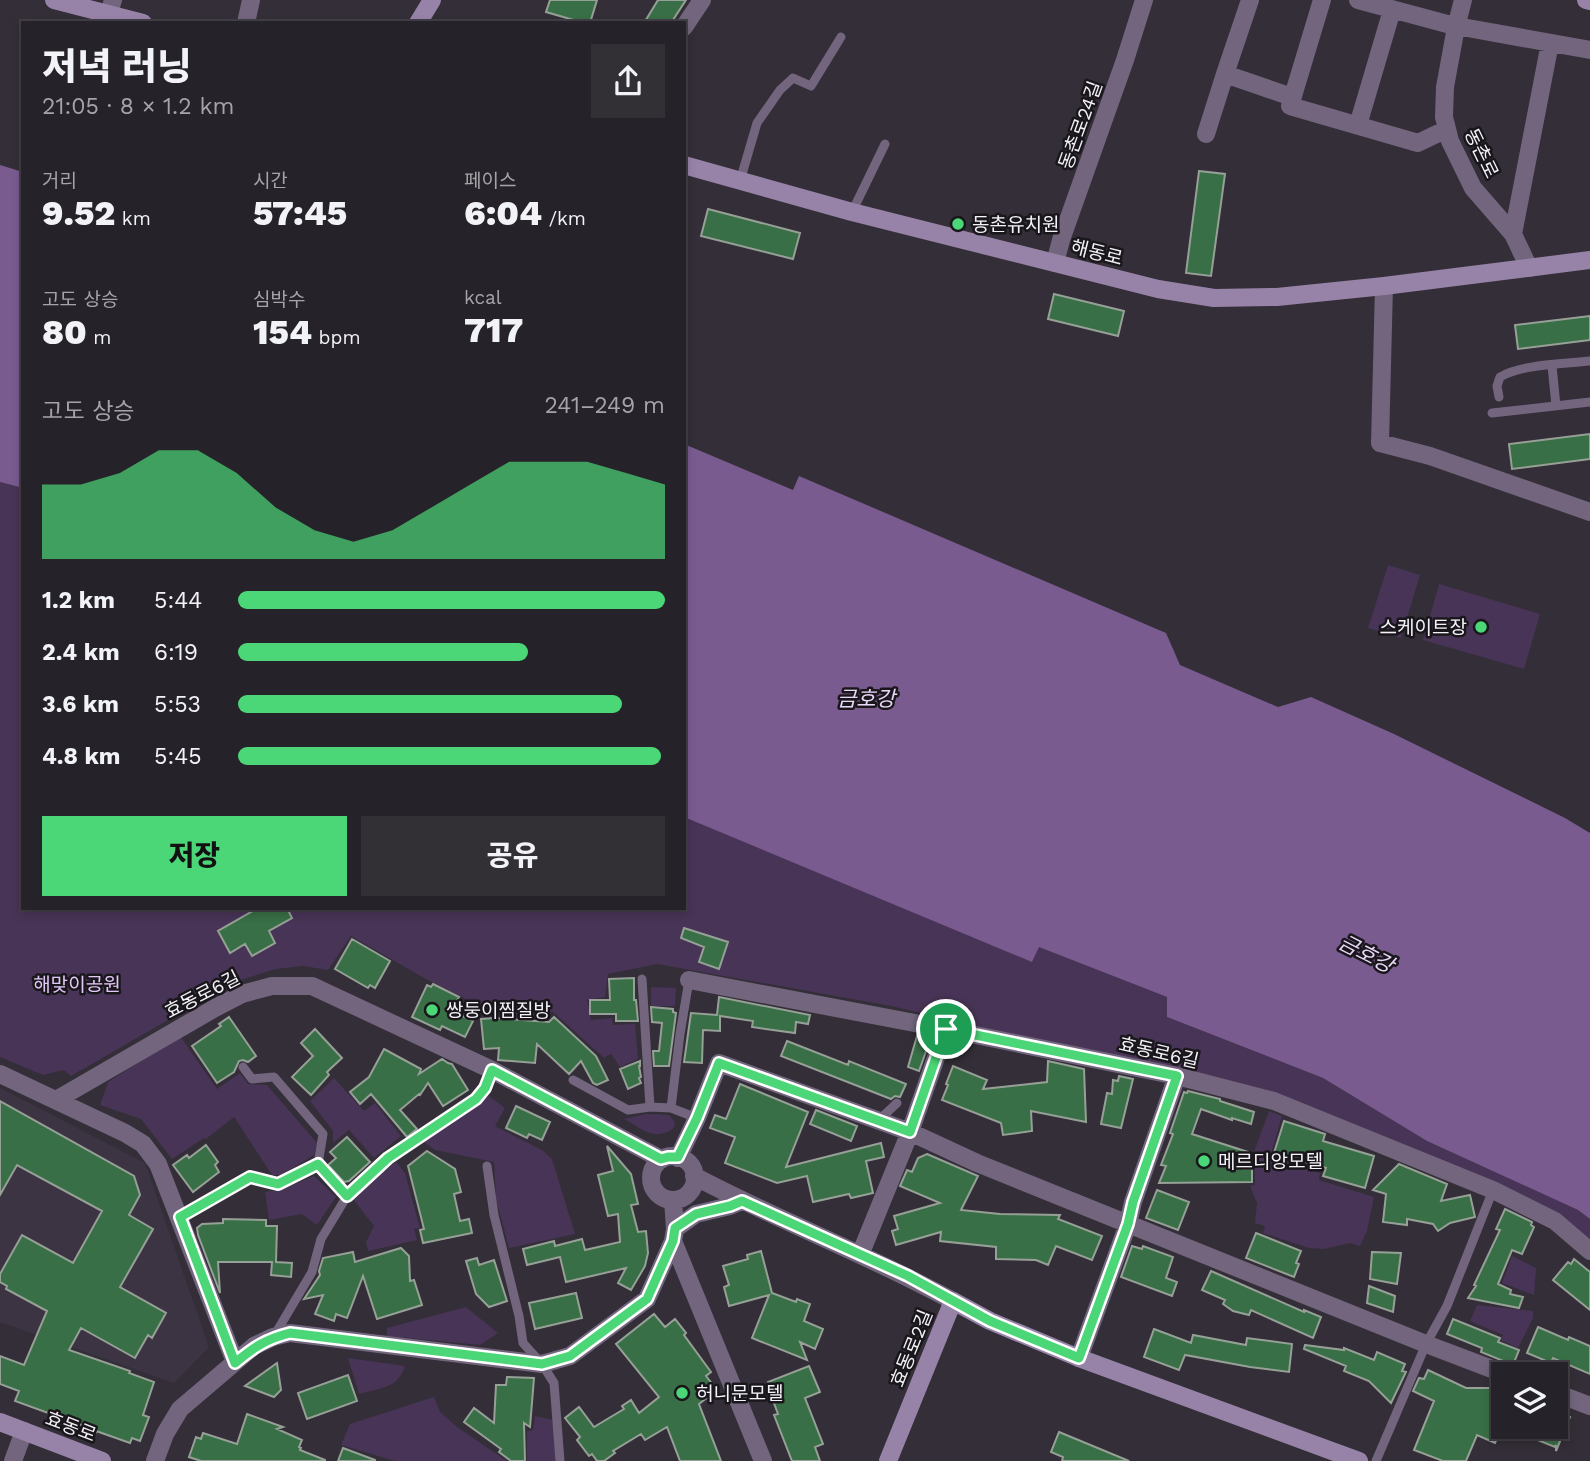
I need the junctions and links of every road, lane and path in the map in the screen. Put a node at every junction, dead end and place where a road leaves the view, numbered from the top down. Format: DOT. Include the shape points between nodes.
graph roads {
  1 [pos="54,0"];
  2 [pos="251,0"];
  3 [pos="432,0"];
  4 [pos="702,0"];
  5 [pos="1144,0"];
  6 [pos="1250,0"];
  7 [pos="1322,0"];
  8 [pos="1357,0"];
  9 [pos="1463,0"];
  10 [pos="1392,10"];
  11 [pos="109,12"];
  12 [pos="137,21"];
  13 [pos="246,21"];
  14 [pos="419,21"];
  15 [pos="686,24"];
  16 [pos="1456,27"];
  17 [pos="841,37"];
  18 [pos="1550,43"];
  19 [pos="1590,50"];
  20 [pos="1225,74"];
  21 [pos="1292,97"];
  22 [pos="1358,125"];
  23 [pos="1447,129"];
  24 [pos="1206,134"];
  25 [pos="885,144"];
  26 [pos="686,165"];
  27 [pos="740,181"];
  28 [pos="852,212"];
  29 [pos="1513,234"];
  30 [pos="1590,260"];
  31 [pos="1055,263"];
  32 [pos="1529,268"];
  33 [pos="1384,286"];
  34 [pos="1590,362"];
  35 [pos="1552,366"];
  36 [pos="1499,397"];
  37 [pos="1590,402"];
  38 [pos="1556,406"];
  39 [pos="1492,413"];
  40 [pos="1590,512"];
  41 [pos="642,979"];
  42 [pos="690,980"];
  43 [pos="946,1029"];
  44 [pos="243,1067"];
  45 [pos="492,1070"];
  46 [pos="0,1074"];
  47 [pos="1177,1076"];
  48 [pos="573,1080"];
  49 [pos="56,1100"];
  50 [pos="897,1103"];
  51 [pos="650,1107"];
  52 [pos="671,1108"];
  53 [pos="697,1118"];
  54 [pos="879,1121"];
  55 [pos="910,1132"];
  56 [pos="669,1158"];
  57 [pos="318,1164"];
  58 [pos="487,1166"];
  59 [pos="694,1176"];
  60 [pos="1493,1190"];
  61 [pos="347,1196"];
  62 [pos="673,1200"];
  63 [pos="742,1201"];
  64 [pos="180,1217"];
  65 [pos="1128,1224"];
  66 [pos="674,1235"];
  67 [pos="1590,1251"];
  68 [pos="860,1255"];
  69 [pos="953,1301"];
  70 [pos="273,1337"];
  71 [pos="1426,1344"];
  72 [pos="1079,1358"];
  73 [pos="235,1363"];
  74 [pos="542,1364"];
  75 [pos="1491,1369"];
  76 [pos="1568,1398"];
  77 [pos="1590,1406"];
  78 [pos="0,1422"];
  79 [pos="24,1431"];
  80 [pos="67,1455"];
  81 [pos="13,1461"];
  82 [pos="102,1461"];
  83 [pos="155,1461"];
  84 [pos="560,1461"];
  85 [pos="763,1461"];
  86 [pos="888,1461"];
  87 [pos="1359,1461"];
  88 [pos="1376,1461"];
  1 -- 11 [label="street"];
  2 -- 13 [label="street"];
  3 -- 14 [label="street"];
  4 -- 15 [label="street"];
  5 -- 31 [label="street, 동촌로24길"];
  6 -- 20 [label="street"];
  7 -- 21 [label="street"];
  8 -- 10 [label="street"];
  9 -- 16 [label="street, 동촌로"];
  10 -- 16 [label="street"];
  10 -- 22 [label="street"];
  11 -- 12 [label="street"];
  16 -- 18 [label="street"];
  16 -- 23 [label="street, 동촌로" via="1444,87"];
  17 -- 27 [label="lane" via="811,86 793,78 764,112"];
  18 -- 19 [label="street"];
  18 -- 29 [label="street"];
  20 -- 21 [label="street"];
  20 -- 24 [label="street"];
  21 -- 22 [label="street" via="1290,106"];
  22 -- 23 [label="street" via="1418,143"];
  23 -- 29 [label="street, 동촌로" via="1473,188"];
  25 -- 28 [label="lane"];
  26 -- 27 [label="street, 해동로"];
  27 -- 28 [label="street, 해동로"];
  28 -- 31 [label="street, 해동로"];
  29 -- 32 [label="street, 동촌로"];
  30 -- 32 [label="street, 해동로"];
  31 -- 33 [label="street, 해동로" via="1214,298"];
  32 -- 33 [label="street, 해동로"];
  33 -- 40 [label="street" via="1380,443"];
  34 -- 35 [label="lane"];
  35 -- 36 [label="lane" via="1508,372 1500,377"];
  35 -- 38 [label="lane"];
  37 -- 38 [label="lane"];
  38 -- 39 [label="lane"];
  41 -- 51 [label="lane"];
  42 -- 43 [label="street, 효동로6길"];
  42 -- 52 [label="lane"];
  43 -- 47 [label="street, 효동로6길"];
  43 -- 55 [label="street"];
  44 -- 57 [label="lane" via="252,1079 274,1077 323,1134"];
  45 -- 49 [label="street, 효동로6길" via="312,986 272,986 215,1008"];
  45 -- 56 [label="street, 효동로6길"];
  45 -- 61 [label="lane" via="476,1099 388,1158"];
  46 -- 49 [label="street"];
  47 -- 60 [label="street, 효동로6길" via="1274,1101"];
  47 -- 65 [label="street"];
  48 -- 51 [label="lane" via="628,1110"];
  49 -- 64 [label="street" via="143,1144 158,1164"];
  50 -- 54 [label="lane"];
  51 -- 52 [label="lane"];
  52 -- 53 [label="lane"];
  53 -- 54 [label="street" via="719,1063"];
  53 -- 56 [label="street"];
  54 -- 55 [label="street"];
  55 -- 65 [label="street"];
  55 -- 68 [label="street"];
  56 -- 59 [label="street" via="688,1163"];
  56 -- 62 [label="street" via="652,1170 652,1184 660,1196"];
  57 -- 61 [label="lane"];
  57 -- 64 [label="lane" via="278,1184 250,1177"];
  58 -- 74 [label="lane" via="523,1343"];
  59 -- 62 [label="street" via="691,1190"];
  59 -- 63 [label="street"];
  60 -- 67 [label="street, 효동로6길" via="1555,1221"];
  60 -- 71 [label="lane" via="1447,1306"];
  61 -- 70 [label="lane" via="321,1239 312,1272"];
  62 -- 66 [label="street"];
  63 -- 66 [label="street" via="696,1214"];
  63 -- 68 [label="street"];
  64 -- 73 [label="street"];
  65 -- 71 [label="street"];
  65 -- 72 [label="street"];
  66 -- 74 [label="street" via="647,1299 570,1356"];
  66 -- 85 [label="street"];
  68 -- 69 [label="street"];
  69 -- 72 [label="street, 효동로2길"];
  69 -- 86 [label="street, 효동로2길"];
  70 -- 73 [label="street"];
  70 -- 74 [label="street" via="290,1333"];
  71 -- 75 [label="street"];
  71 -- 88 [label="lane"];
  72 -- 87 [label="street, 효동로2길"];
  73 -- 83 [label="street" via="180,1409"];
  74 -- 84 [label="lane" via="554,1383"];
  76 -- 77 [label="street"];
  78 -- 79 [label="street, 효동로"];
  79 -- 80 [label="street, 효동로"];
  79 -- 81 [label="street, 효동로"];
  80 -- 82 [label="street, 효동로"];
}
